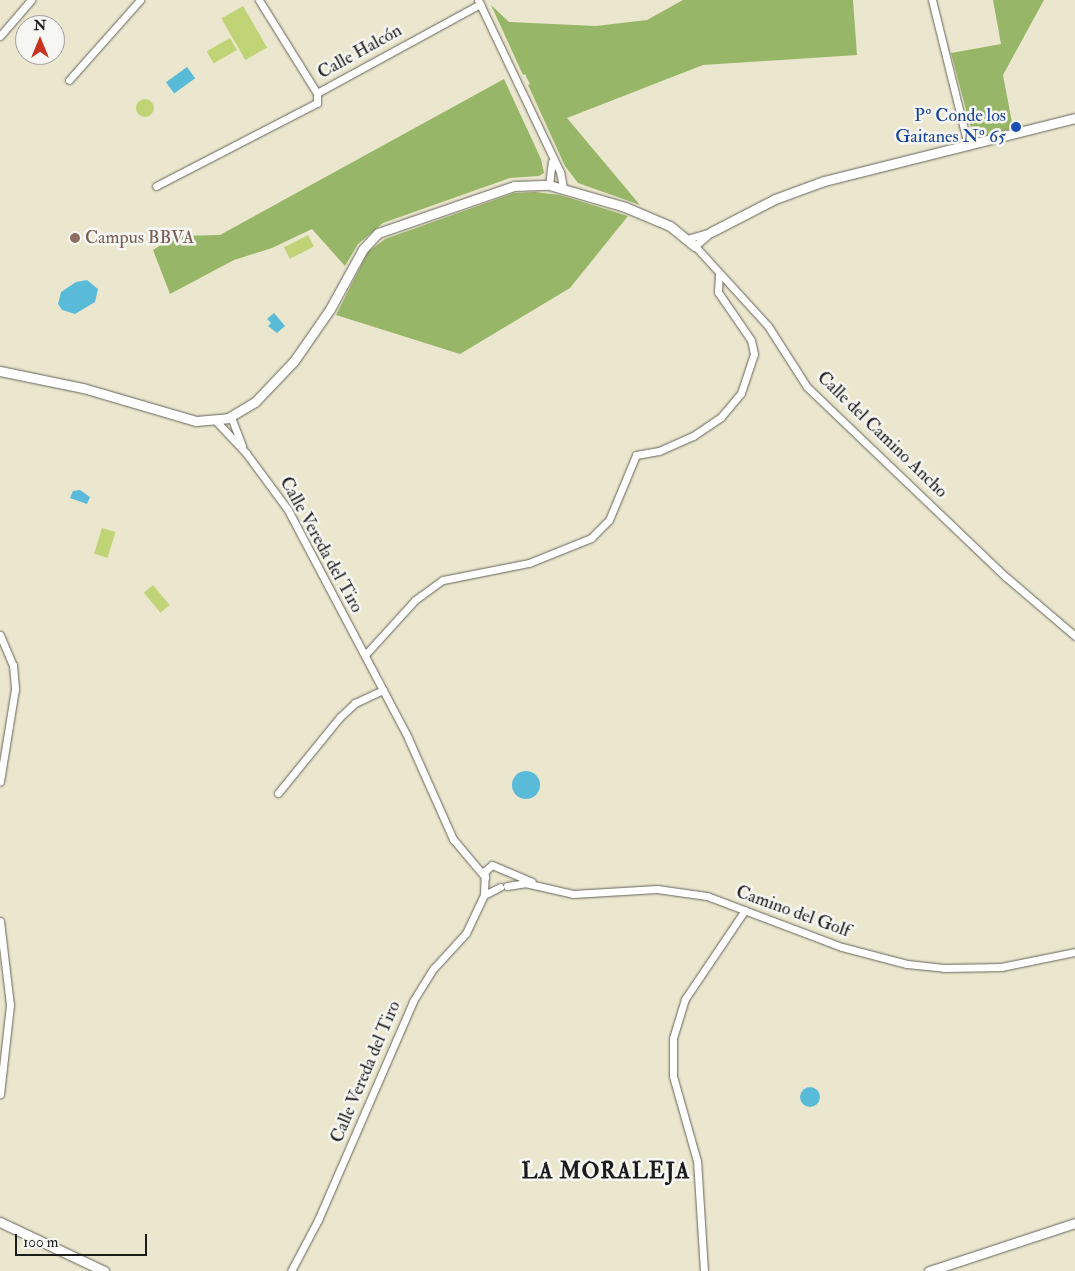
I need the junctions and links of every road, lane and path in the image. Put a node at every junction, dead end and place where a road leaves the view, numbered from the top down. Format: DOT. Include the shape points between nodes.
graph roads {
  1 [pos="31,0"];
  2 [pos="140,0"];
  3 [pos="259,0"];
  4 [pos="932,0"];
  5 [pos="479,2"];
  6 [pos="0,36"];
  7 [pos="69,80"];
  8 [pos="317,93"];
  9 [pos="1075,118"];
  10 [pos="968,146"];
  11 [pos="552,161"];
  12 [pos="549,185"];
  13 [pos="156,186"];
  14 [pos="563,188"];
  15 [pos="710,232"];
  16 [pos="686,239"];
  17 [pos="695,246"];
  18 [pos="720,273"];
  19 [pos="0,371"];
  20 [pos="231,417"];
  21 [pos="216,421"];
  22 [pos="246,453"];
  23 [pos="0,635"];
  24 [pos="1075,636"];
  25 [pos="365,655"];
  26 [pos="383,690"];
  27 [pos="0,782"];
  28 [pos="278,793"];
  29 [pos="470,858"];
  30 [pos="492,866"];
  31 [pos="508,872"];
  32 [pos="485,878"];
  33 [pos="539,885"];
  34 [pos="504,886"];
  35 [pos="484,895"];
  36 [pos="745,910"];
  37 [pos="0,921"];
  38 [pos="1073,953"];
  39 [pos="0,1094"];
  40 [pos="0,1222"];
  41 [pos="1075,1223"];
  42 [pos="104,1271"];
  43 [pos="291,1271"];
  44 [pos="704,1271"];
  45 [pos="929,1271"];
  1 -- 6 [label="street"];
  2 -- 7 [label="street"];
  3 -- 8 [label="street"];
  4 -- 10 [label="street"];
  5 -- 8 [label="street, Calle Halcón"];
  5 -- 11 [label="street"];
  8 -- 13 [label="street, Calle Halcón" via="317,102"];
  9 -- 10 [label="street"];
  10 -- 15 [label="street" via="824,181 775,200"];
  11 -- 12 [label="street"];
  11 -- 14 [label="street" via="560,172"];
  12 -- 14 [label="street, Calle del Camino Ancho"];
  12 -- 20 [label="street, Calle del Camino Ancho" via="500,189 378,233 363,249 330,309 294,361 255,402"];
  14 -- 16 [label="street, Calle del Camino Ancho" via="650,217"];
  15 -- 16 [label="street"];
  15 -- 17 [label="street"];
  16 -- 17 [label="street, Calle del Camino Ancho"];
  17 -- 18 [label="street, Calle del Camino Ancho"];
  18 -- 24 [label="street, Calle del Camino Ancho" via="768,326 807,387 1006,577"];
  18 -- 25 [label="street" via="718,292 751,340 754,354 741,392 721,417 693,436 659,451 636,455 609,520 591,538 499,572 443,580 415,600"];
  19 -- 21 [label="street, Calle del Camino Ancho" via="91,390 196,421"];
  20 -- 21 [label="street, Calle del Camino Ancho"];
  20 -- 22 [label="street, Calle Vereda del Tiro"];
  21 -- 22 [label="street, Calle Vereda del Tiro"];
  22 -- 25 [label="street, Calle Vereda del Tiro" via="288,510"];
  23 -- 27 [label="street" via="13,665 15,689"];
  25 -- 26 [label="street, Calle Vereda del Tiro"];
  26 -- 28 [label="street" via="355,703 340,717"];
  26 -- 29 [label="street, Calle Vereda del Tiro" via="454,838"];
  29 -- 30 [label="street"];
  29 -- 32 [label="street, Calle Vereda del Tiro"];
  30 -- 31 [label="street"];
  30 -- 32 [label="street, Calle Vereda del Tiro"];
  31 -- 33 [label="street"];
  31 -- 34 [label="street" via="510,881"];
  32 -- 34 [label="street"];
  32 -- 35 [label="street, Calle Vereda del Tiro"];
  33 -- 34 [label="street, Camino del Golf" via="520,883"];
  33 -- 36 [label="street, Camino del Golf" via="573,894 676,890 707,896"];
  34 -- 35 [label="street"];
  35 -- 43 [label="street, Calle Vereda del Tiro" via="466,932 434,968 413,1001 318,1220"];
  36 -- 38 [label="street, Camino del Golf" via="842,947 907,964 944,968 1001,967"];
  36 -- 44 [label="street" via="685,999 674,1038 673,1076 697,1161"];
  37 -- 39 [label="street" via="10,1005"];
  40 -- 42 [label="street"];
  41 -- 45 [label="street"];
}
